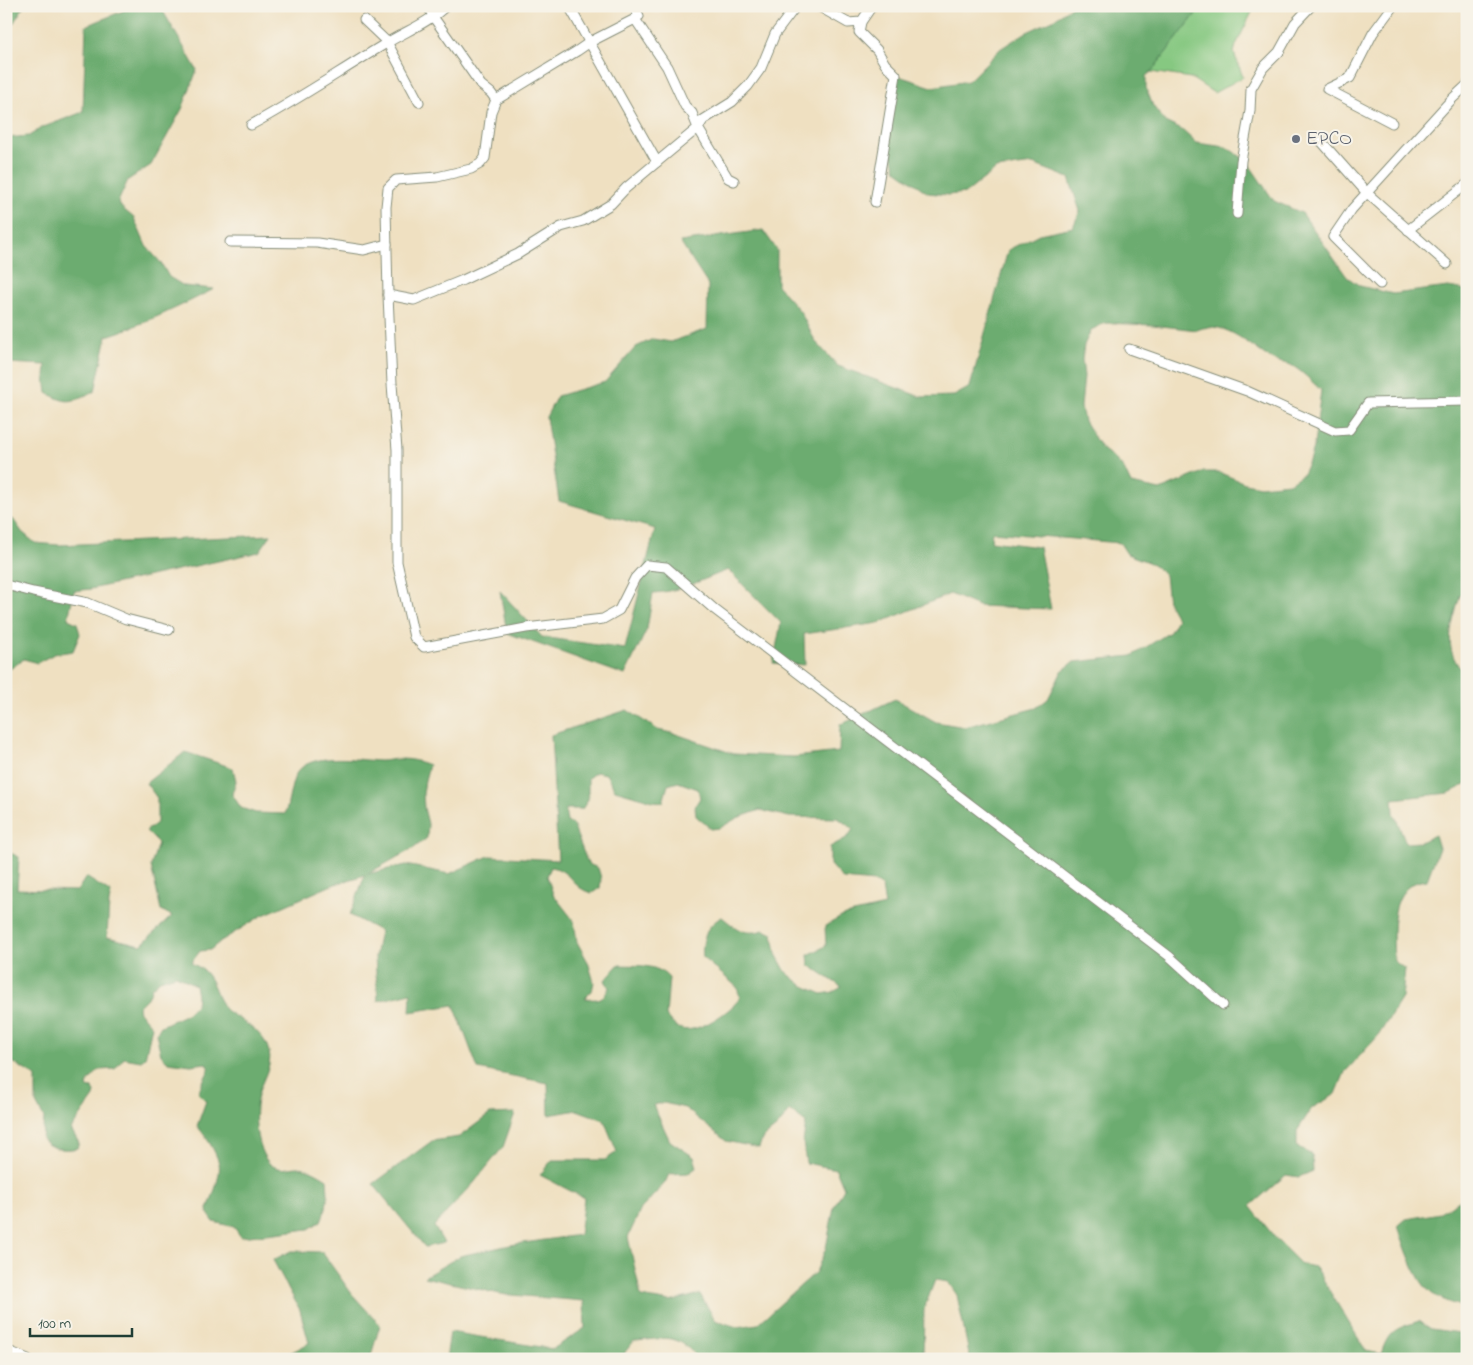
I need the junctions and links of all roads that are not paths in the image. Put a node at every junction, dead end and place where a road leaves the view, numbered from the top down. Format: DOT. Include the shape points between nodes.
graph roads {
  1 [pos="428,6"];
  2 [pos="446,6"];
  3 [pos="569,6"];
  4 [pos="634,6"];
  5 [pos="796,6"];
  6 [pos="818,6"];
  7 [pos="872,6"];
  8 [pos="1311,6"];
  9 [pos="1394,6"];
  10 [pos="434,18"];
  11 [pos="635,19"];
  12 [pos="364,20"];
  13 [pos="861,22"];
  14 [pos="387,42"];
  15 [pos="590,42"];
  16 [pos="1467,85"];
  17 [pos="496,100"];
  18 [pos="419,102"];
  19 [pos="1392,123"];
  20 [pos="251,125"];
  21 [pos="698,128"];
  22 [pos="1321,141"];
  23 [pos="657,162"];
  24 [pos="734,181"];
  25 [pos="1467,184"];
  26 [pos="1367,194"];
  27 [pos="875,202"];
  28 [pos="1236,214"];
  29 [pos="1408,230"];
  30 [pos="230,242"];
  31 [pos="387,244"];
  32 [pos="1447,264"];
  33 [pos="1380,284"];
  34 [pos="388,295"];
  35 [pos="1129,349"];
  36 [pos="1467,401"];
  37 [pos="6,585"];
  38 [pos="169,630"];
  39 [pos="1223,1005"];
  40 [pos="6,1350"];
  41 [pos="28,1359"];
  1 -- 10 [label="street"];
  2 -- 10 [label="street"];
  3 -- 15 [label="street"];
  4 -- 11 [label="street" via="639,16"];
  5 -- 21 [label="street" via="775,34 761,68 748,86 732,102 703,120"];
  6 -- 13 [label="street" via="848,23"];
  7 -- 13 [label="street"];
  8 -- 28 [label="street" via="1295,23 1279,52 1263,68 1251,90"];
  9 -- 19 [label="street" via="1373,33 1350,78 1327,89"];
  10 -- 14 [label="street"];
  10 -- 17 [label="street" via="481,85"];
  11 -- 15 [label="street"];
  11 -- 21 [label="street" via="667,67"];
  12 -- 14 [label="street"];
  13 -- 27 [label="street" via="859,32 896,75"];
  14 -- 18 [label="street"];
  14 -- 20 [label="street" via="292,103"];
  15 -- 17 [label="street"];
  15 -- 23 [label="street"];
  16 -- 26 [label="street"];
  17 -- 31 [label="street" via="480,164 437,177 396,180 388,188"];
  21 -- 23 [label="street"];
  21 -- 24 [label="street" via="728,178"];
  22 -- 26 [label="street"];
  23 -- 34 [label="street" via="611,204 583,221 561,228 518,254 414,300"];
  25 -- 29 [label="street"];
  26 -- 29 [label="street"];
  26 -- 33 [label="street" via="1333,237"];
  29 -- 32 [label="street"];
  30 -- 31 [label="street" via="317,243 364,250"];
  31 -- 34 [label="street"];
  34 -- 39 [label="street" via="397,450 397,562 414,637 424,648 526,628 603,619 619,610 635,578 647,566 666,567 714,609 1169,956"];
  35 -- 36 [label="street" via="1247,391 1335,432 1349,430 1368,403"];
  37 -- 38 [label="street" via="88,603 126,619"];
  40 -- 41 [label="street"];
}
